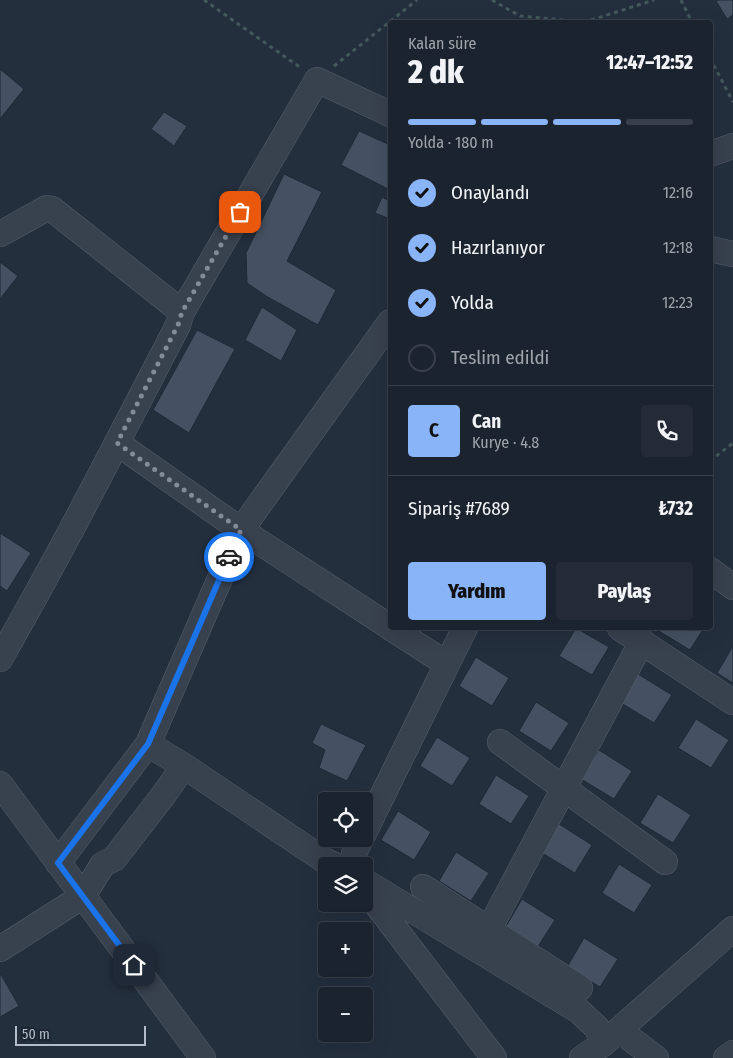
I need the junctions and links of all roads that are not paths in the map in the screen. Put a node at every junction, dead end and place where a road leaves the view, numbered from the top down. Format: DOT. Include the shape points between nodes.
graph roads {
  1 [pos="388,113"];
  2 [pos="733,146"];
  3 [pos="713,153"];
  4 [pos="0,234"];
  5 [pos="713,250"];
  6 [pos="733,254"];
  7 [pos="182,312"];
  8 [pos="388,325"];
  9 [pos="117,443"];
  10 [pos="241,530"];
  11 [pos="713,572"];
  12 [pos="733,587"];
  13 [pos="388,625"];
  14 [pos="396,630"];
  15 [pos="465,630"];
  16 [pos="623,630"];
  17 [pos="642,641"];
  18 [pos="0,659"];
  19 [pos="447,664"];
  20 [pos="733,702"];
  21 [pos="500,742"];
  22 [pos="148,744"];
  23 [pos="184,766"];
  24 [pos="0,784"];
  25 [pos="564,789"];
  26 [pos="373,815"];
  27 [pos="320,857"];
  28 [pos="665,862"];
  29 [pos="58,863"];
  30 [pos="373,885"];
  31 [pos="423,887"];
  32 [pos="83,896"];
  33 [pos="373,900"];
  34 [pos="733,929"];
  35 [pos="484,940"];
  36 [pos="0,950"];
  37 [pos="580,988"];
  38 [pos="611,1037"];
  39 [pos="733,1053"];
  40 [pos="203,1058"];
  41 [pos="494,1058"];
  42 [pos="582,1058"];
  43 [pos="656,1058"];
  44 [pos="726,1058"];
  1 -- 7 [label="street" via="317,80"];
  2 -- 3 [label="street"];
  4 -- 7 [label="street" via="52,208"];
  5 -- 6 [label="street"];
  7 -- 9 [label="street"];
  8 -- 10 [label="street"];
  9 -- 10 [label="street"];
  9 -- 18 [label="street"];
  10 -- 13 [label="street"];
  10 -- 22 [label="street"];
  11 -- 12 [label="street"];
  14 -- 19 [label="street"];
  15 -- 19 [label="street"];
  16 -- 17 [label="street"];
  17 -- 20 [label="street"];
  17 -- 25 [label="street"];
  19 -- 26 [label="street"];
  21 -- 25 [label="street"];
  22 -- 23 [label="street"];
  22 -- 29 [label="street"];
  23 -- 27 [label="street"];
  23 -- 32 [label="street" via="114,859 104,864"];
  24 -- 29 [label="street"];
  25 -- 28 [label="street"];
  25 -- 35 [label="street"];
  29 -- 32 [label="street"];
  30 -- 35 [label="street"];
  31 -- 35 [label="street"];
  32 -- 36 [label="street"];
  32 -- 40 [label="street"];
  33 -- 41 [label="street"];
  34 -- 38 [label="street"];
  35 -- 37 [label="street"];
  35 -- 38 [label="street"];
  38 -- 42 [label="street"];
  38 -- 43 [label="street"];
  39 -- 44 [label="street"];
}
